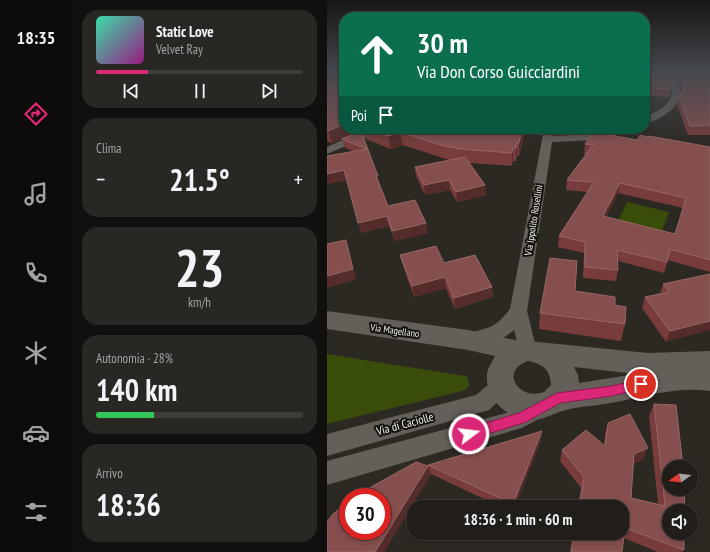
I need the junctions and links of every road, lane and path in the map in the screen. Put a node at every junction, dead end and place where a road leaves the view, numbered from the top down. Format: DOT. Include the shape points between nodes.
graph roads {
  1 [pos="675,96"];
  2 [pos="650,118"];
  3 [pos="366,134"];
  4 [pos="548,134"];
  5 [pos="605,134"];
  6 [pos="327,151"];
  7 [pos="518,311"];
  8 [pos="327,320"];
  9 [pos="465,340"];
  10 [pos="532,352"];
  11 [pos="710,353"];
  12 [pos="683,362"];
  13 [pos="710,362"];
  14 [pos="710,379"];
  15 [pos="500,380"];
  16 [pos="550,402"];
  17 [pos="327,445"];
  18 [pos="327,473"];
  1 -- 2 [label="street" via="675,100 663,111"];
  3 -- 6 [label="street"];
  4 -- 5 [label="street" via="593,137"];
  4 -- 7 [label="street, Via Ippolito Rosellini"];
  7 -- 9 [label="street, Via Ippolito Rosellini" via="502,331"];
  7 -- 10 [label="street, Via Ippolito Rosellini"];
  8 -- 9 [label="main road, Via Magellano"];
  9 -- 10 [label="main road, Via Magellano"];
  9 -- 15 [label="main road, Via Magellano"];
  10 -- 12 [label="main road" via="636,363"];
  10 -- 15 [label="main road" via="517,354 506,362"];
  10 -- 16 [label="main road, Via Magellano" via="558,362 563,370 564,385 561,394"];
  11 -- 12 [label="street"];
  12 -- 13 [label="main road"];
  14 -- 16 [label="main road" via="655,381"];
  15 -- 16 [label="main road, Via Magellano" via="509,398 522,406 533,407"];
  15 -- 17 [label="street, Via di Caciolle" via="482,403"];
  16 -- 18 [label="street" via="522,418 494,427"];
}
